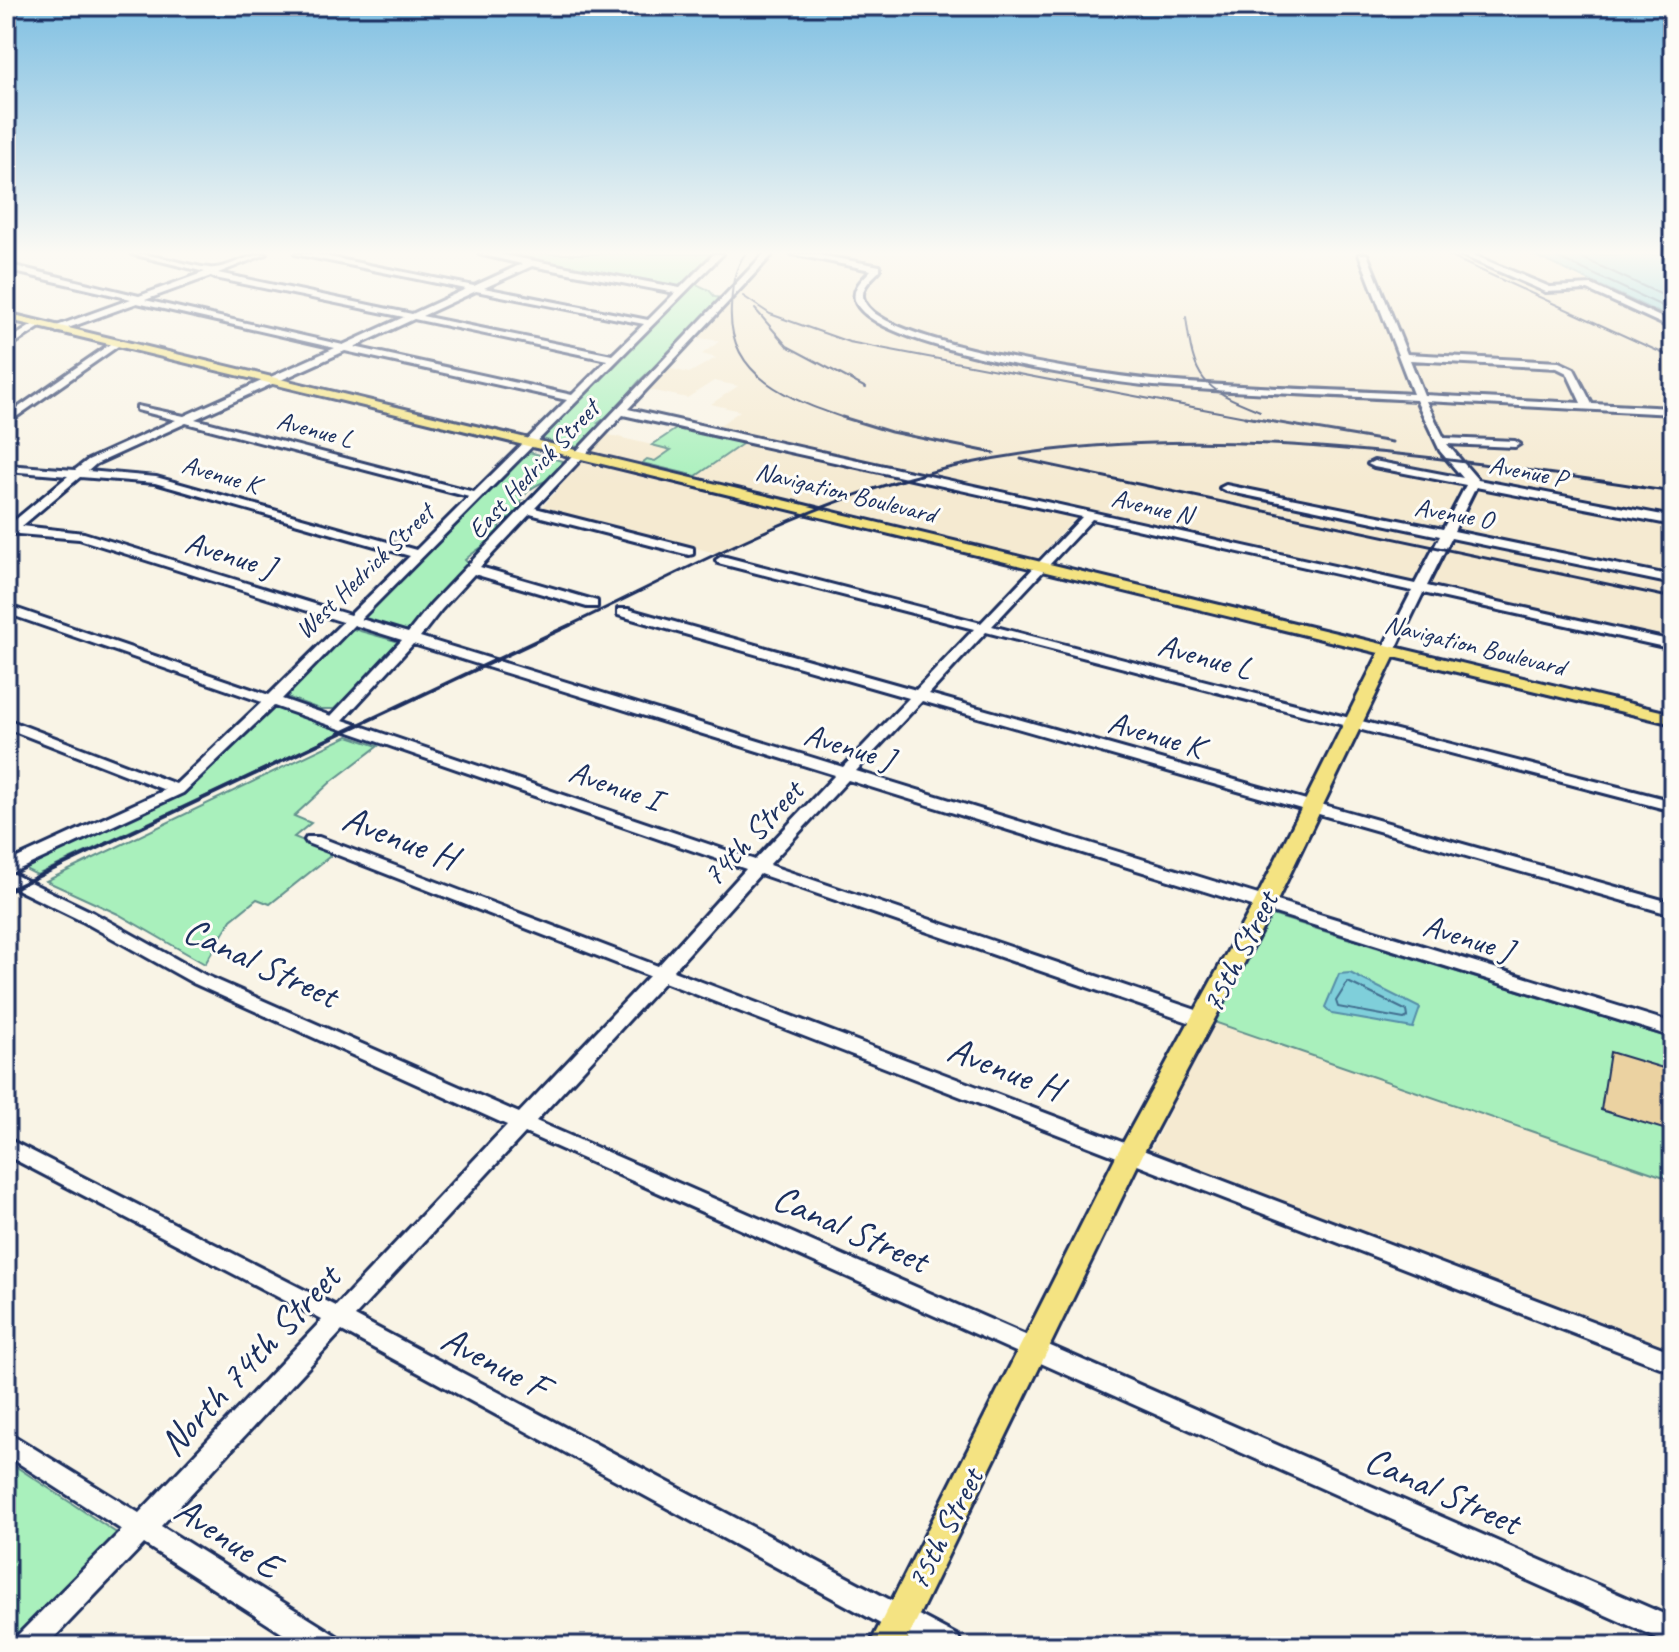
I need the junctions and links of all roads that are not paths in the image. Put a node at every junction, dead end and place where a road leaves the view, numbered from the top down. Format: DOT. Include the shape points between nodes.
graph roads {
  1 [pos="29,331"];
  2 [pos="65,331"];
  3 [pos="273,331"];
  4 [pos="382,331"];
  5 [pos="481,331"];
  6 [pos="644,331"];
  7 [pos="696,331"];
  8 [pos="896,331"];
  9 [pos="1394,331"];
  10 [pos="116,344"];
  11 [pos="6,346"];
  12 [pos="344,348"];
  13 [pos="1404,357"];
  14 [pos="615,359"];
  15 [pos="271,382"];
  16 [pos="1420,398"];
  17 [pos="575,399"];
  18 [pos="1588,406"];
  19 [pos="141,408"];
  20 [pos="621,411"];
  21 [pos="1673,411"];
  22 [pos="185,420"];
  23 [pos="6,421"];
  24 [pos="1441,441"];
  25 [pos="531,444"];
  26 [pos="1515,444"];
  27 [pos="579,455"];
  28 [pos="1374,464"];
  29 [pos="7,468"];
  30 [pos="78,474"];
  31 [pos="1473,482"];
  32 [pos="1226,488"];
  33 [pos="477,496"];
  34 [pos="528,510"];
  35 [pos="1091,514"];
  36 [pos="1673,521"];
  37 [pos="8,530"];
  38 [pos="1449,533"];
  39 [pos="689,551"];
  40 [pos="417,554"];
  41 [pos="722,560"];
  42 [pos="1040,566"];
  43 [pos="472,569"];
  44 [pos="1673,580"];
  45 [pos="1417,589"];
  46 [pos="592,604"];
  47 [pos="6,609"];
  48 [pos="623,612"];
  49 [pos="349,620"];
  50 [pos="984,627"];
  51 [pos="410,640"];
  52 [pos="1673,645"];
  53 [pos="1388,651"];
  54 [pos="921,696"];
  55 [pos="270,699"];
  56 [pos="1673,719"];
  57 [pos="335,720"];
  58 [pos="6,723"];
  59 [pos="1354,723"];
  60 [pos="845,774"];
  61 [pos="178,790"];
  62 [pos="1673,806"];
  63 [pos="1312,807"];
  64 [pos="313,840"];
  65 [pos="758,866"];
  66 [pos="7,877"];
  67 [pos="1265,903"];
  68 [pos="1673,909"];
  69 [pos="661,974"];
  70 [pos="1204,1020"];
  71 [pos="1673,1030"];
  72 [pos="523,1122"];
  73 [pos="6,1146"];
  74 [pos="1131,1152"];
  75 [pos="337,1317"];
  76 [pos="1033,1351"];
  77 [pos="1673,1362"];
  78 [pos="6,1442"];
  79 [pos="143,1527"];
  80 [pos="1673,1632"];
  81 [pos="892,1633"];
  82 [pos="27,1646"];
  83 [pos="327,1646"];
  84 [pos="948,1646"];
  1 -- 11 [label="street"];
  2 -- 10 [label="main road, Navigation Boulevard"];
  3 -- 12 [label="street"];
  4 -- 12 [label="street"];
  5 -- 14 [label="street"];
  6 -- 14 [label="street, West Hedrick Street"];
  7 -- 20 [label="street, East Hedrick Street"];
  8 -- 16 [label="street" via="947,346 1153,383"];
  9 -- 13 [label="street"];
  10 -- 15 [label="main road, Navigation Boulevard"];
  10 -- 23 [label="street"];
  12 -- 15 [label="street"];
  12 -- 17 [label="street"];
  13 -- 16 [label="street"];
  13 -- 18 [label="street" via="1562,366 1571,371"];
  14 -- 17 [label="street, West Hedrick Street"];
  15 -- 22 [label="street"];
  15 -- 25 [label="main road, Navigation Boulevard"];
  16 -- 18 [label="street"];
  16 -- 24 [label="street"];
  17 -- 25 [label="street, West Hedrick Street"];
  18 -- 21 [label="street"];
  19 -- 22 [label="street, Avenue L"];
  20 -- 27 [label="street, East Hedrick Street"];
  20 -- 35 [label="street, Avenue N"];
  22 -- 30 [label="street" via="92,462"];
  22 -- 33 [label="street, Avenue L"];
  24 -- 26 [label="street"];
  24 -- 31 [label="street"];
  25 -- 27 [label="main road, Navigation Boulevard"];
  25 -- 33 [label="street, West Hedrick Street"];
  27 -- 34 [label="street, East Hedrick Street"];
  27 -- 42 [label="main road, Navigation Boulevard"];
  28 -- 31 [label="street, Avenue P"];
  29 -- 30 [label="street, Avenue K"];
  30 -- 37 [label="street"];
  30 -- 40 [label="street, Avenue K" via="156,480"];
  31 -- 36 [label="street, Avenue P"];
  31 -- 38 [label="street, 75th Street"];
  32 -- 38 [label="street, Avenue O"];
  33 -- 40 [label="street, West Hedrick Street"];
  34 -- 39 [label="street"];
  34 -- 43 [label="street, East Hedrick Street"];
  35 -- 42 [label="street, 74th Street"];
  35 -- 45 [label="street, Avenue N"];
  37 -- 49 [label="street, Avenue J" via="80,536"];
  38 -- 44 [label="street, Avenue O"];
  38 -- 45 [label="street, 75th Street"];
  40 -- 49 [label="street, West Hedrick Street"];
  41 -- 50 [label="street, Avenue L"];
  42 -- 50 [label="street, 74th Street"];
  42 -- 53 [label="main road, Navigation Boulevard"];
  43 -- 46 [label="street"];
  43 -- 51 [label="street, East Hedrick Street"];
  45 -- 52 [label="street, Avenue N"];
  45 -- 53 [label="street, 75th Street"];
  47 -- 55 [label="street, Avenue I"];
  48 -- 54 [label="street, Avenue K"];
  49 -- 51 [label="street, Avenue J"];
  49 -- 55 [label="street, West Hedrick Street"];
  50 -- 54 [label="street, 74th Street"];
  50 -- 59 [label="street, Avenue L"];
  51 -- 57 [label="street, East Hedrick Street"];
  51 -- 60 [label="street, Avenue J"];
  53 -- 56 [label="main road, Navigation Boulevard"];
  53 -- 59 [label="main road, 75th Street"];
  54 -- 60 [label="street, 74th Street"];
  54 -- 63 [label="street, Avenue K"];
  55 -- 57 [label="street, Avenue I"];
  55 -- 61 [label="street, West Hedrick Street"];
  57 -- 65 [label="street, Avenue I"];
  58 -- 61 [label="street"];
  59 -- 62 [label="street, Avenue L"];
  59 -- 63 [label="main road, 75th Street"];
  60 -- 65 [label="street, 74th Street"];
  60 -- 67 [label="street, Avenue J"];
  61 -- 66 [label="street, West Hedrick Street"];
  63 -- 67 [label="main road, 75th Street"];
  63 -- 68 [label="street, Avenue K"];
  64 -- 69 [label="street, Avenue H"];
  65 -- 69 [label="street, 74th Street"];
  65 -- 70 [label="street, Avenue I"];
  66 -- 72 [label="street, Canal Street" via="199,979"];
  67 -- 70 [label="main road, 75th Street"];
  67 -- 71 [label="street, Avenue J"];
  69 -- 72 [label="street, 74th Street"];
  69 -- 74 [label="street, Avenue H"];
  70 -- 74 [label="main road, 75th Street"];
  72 -- 75 [label="street, North 74th Street"];
  72 -- 76 [label="street, Canal Street"];
  73 -- 75 [label="street, Avenue F"];
  74 -- 76 [label="main road, 75th Street"];
  74 -- 77 [label="street, Avenue H"];
  75 -- 79 [label="street, North 74th Street"];
  75 -- 81 [label="street, Avenue F"];
  76 -- 80 [label="street, Canal Street"];
  76 -- 81 [label="main road, 75th Street"];
  78 -- 79 [label="street, Avenue E"];
  79 -- 82 [label="street, North 74th Street"];
  79 -- 83 [label="street, Avenue E"];
  81 -- 84 [label="street, Avenue F"];
}
